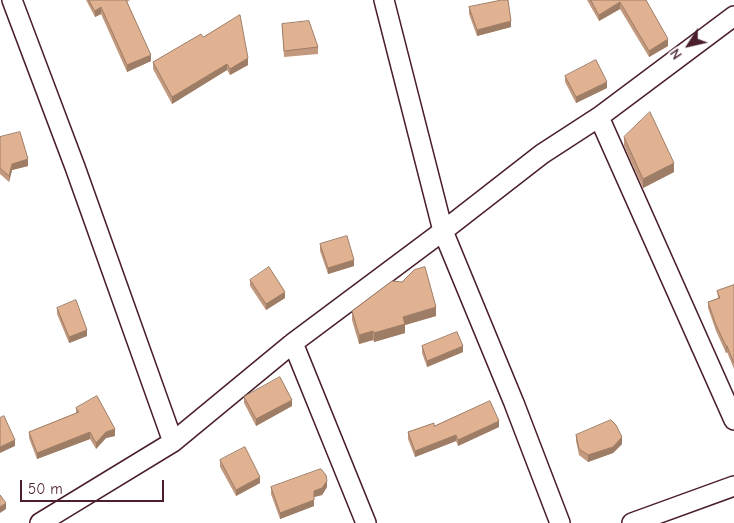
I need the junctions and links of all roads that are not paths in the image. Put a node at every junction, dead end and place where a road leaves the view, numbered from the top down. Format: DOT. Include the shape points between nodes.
graph roads {
  1 [pos="12,0"];
  2 [pos="384,0"];
  3 [pos="734,16"];
  4 [pos="599,117"];
  5 [pos="444,231"];
  6 [pos="293,343"];
  7 [pos="734,420"];
  8 [pos="174,442"];
  9 [pos="734,486"];
  10 [pos="40,523"];
  11 [pos="366,523"];
  12 [pos="560,523"];
  13 [pos="632,523"];
  1 -- 8 [label="street"];
  2 -- 5 [label="street"];
  3 -- 4 [label="street"];
  4 -- 5 [label="street" via="542,154"];
  4 -- 7 [label="street"];
  5 -- 6 [label="street"];
  5 -- 12 [label="street"];
  6 -- 8 [label="street"];
  6 -- 11 [label="street"];
  8 -- 10 [label="street"];
  9 -- 13 [label="street"];
}
